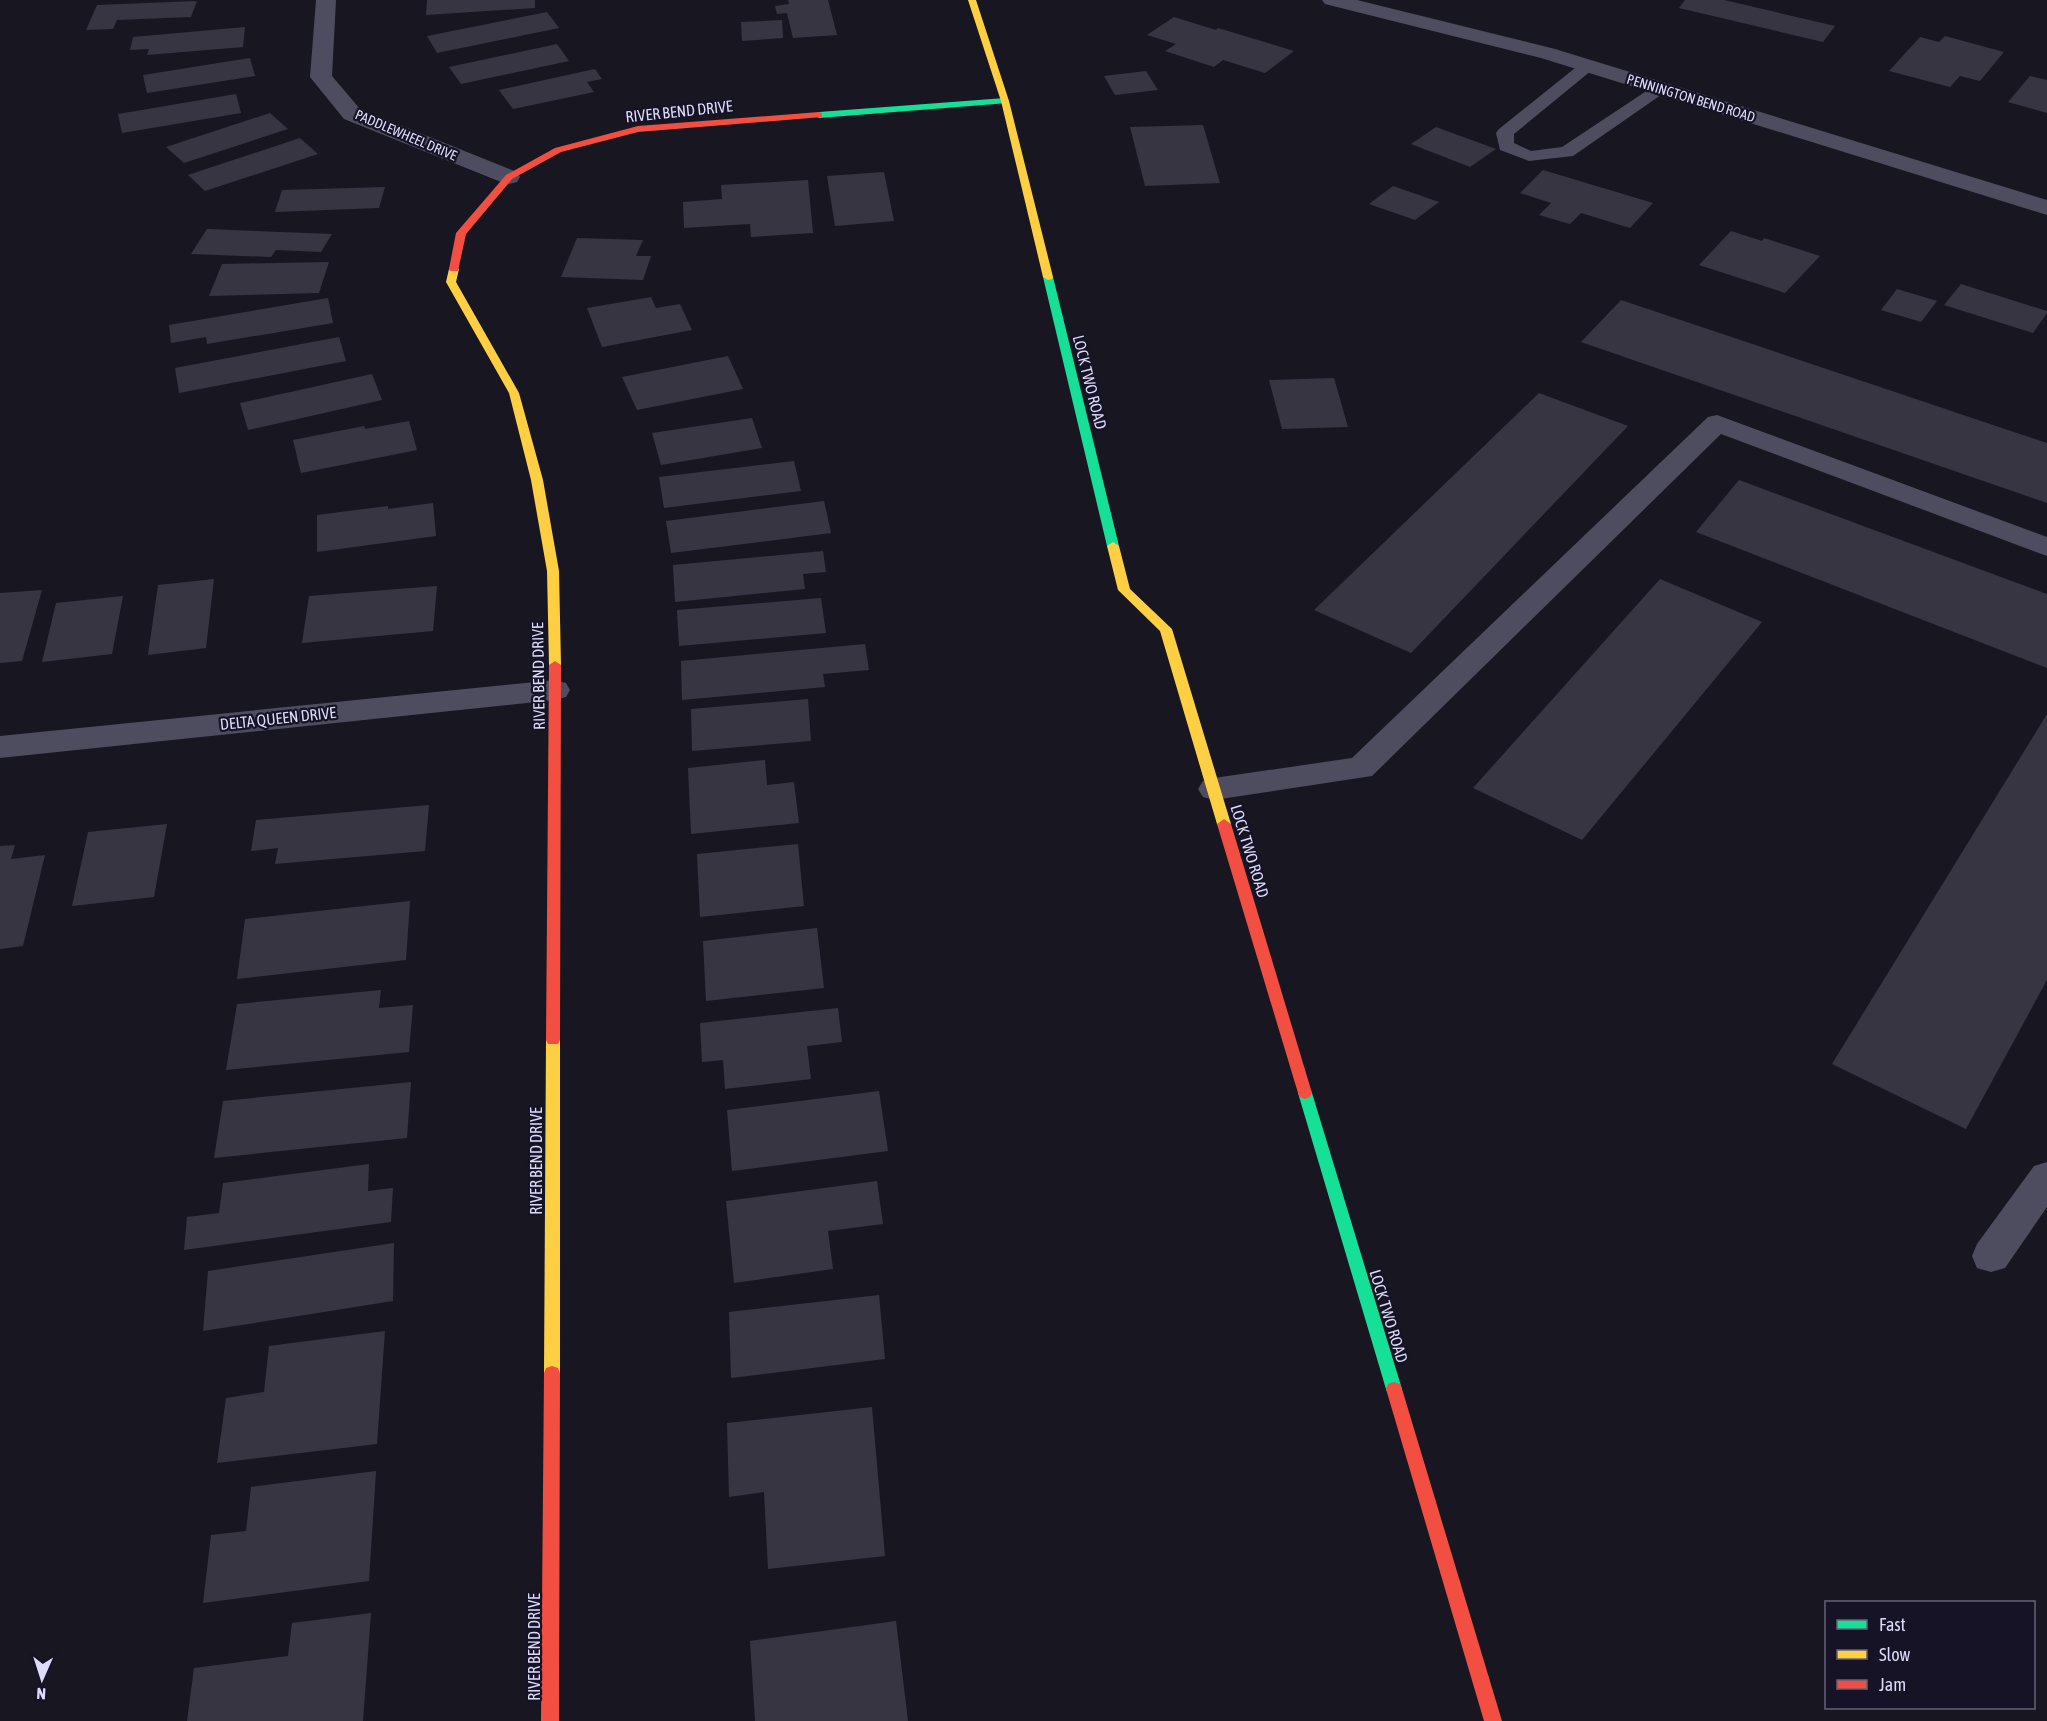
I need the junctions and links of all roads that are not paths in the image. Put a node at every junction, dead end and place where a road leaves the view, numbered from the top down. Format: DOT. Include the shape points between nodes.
graph roads {
  1 [pos="326,0"];
  2 [pos="972,0"];
  3 [pos="1332,0"];
  4 [pos="1586,67"];
  5 [pos="1663,88"];
  6 [pos="1005,101"];
  7 [pos="508,177"];
  8 [pos="2047,208"];
  9 [pos="2047,547"];
  10 [pos="555,690"];
  11 [pos="0,747"];
  12 [pos="1214,789"];
  13 [pos="2047,1177"];
  14 [pos="1991,1256"];
  15 [pos="550,1721"];
  16 [pos="1493,1721"];
  1 -- 7 [label="street, PADDLEWHEEL DRIVE" via="321,77 352,114"];
  2 -- 6 [label="street, LOCK TWO ROAD"];
  3 -- 4 [label="street, PENNINGTON BEND ROAD" via="1548,53"];
  4 -- 5 [label="street, PENNINGTON BEND ROAD"];
  4 -- 5 [label="lane" via="1505,133 1506,146 1529,156 1567,152"];
  5 -- 8 [label="street, PENNINGTON BEND ROAD"];
  6 -- 7 [label="street, RIVER BEND DRIVE" via="638,129 558,150"];
  6 -- 12 [label="street, LOCK TWO ROAD" via="1124,590 1166,628"];
  7 -- 10 [label="street, RIVER BEND DRIVE" via="461,233 451,282 514,393 537,480 553,572"];
  9 -- 12 [label="street" via="1717,423 1361,768"];
  10 -- 11 [label="street, DELTA QUEEN DRIVE"];
  10 -- 15 [label="street, RIVER BEND DRIVE"];
  12 -- 16 [label="street, LOCK TWO ROAD"];
  13 -- 14 [label="street"];
}
